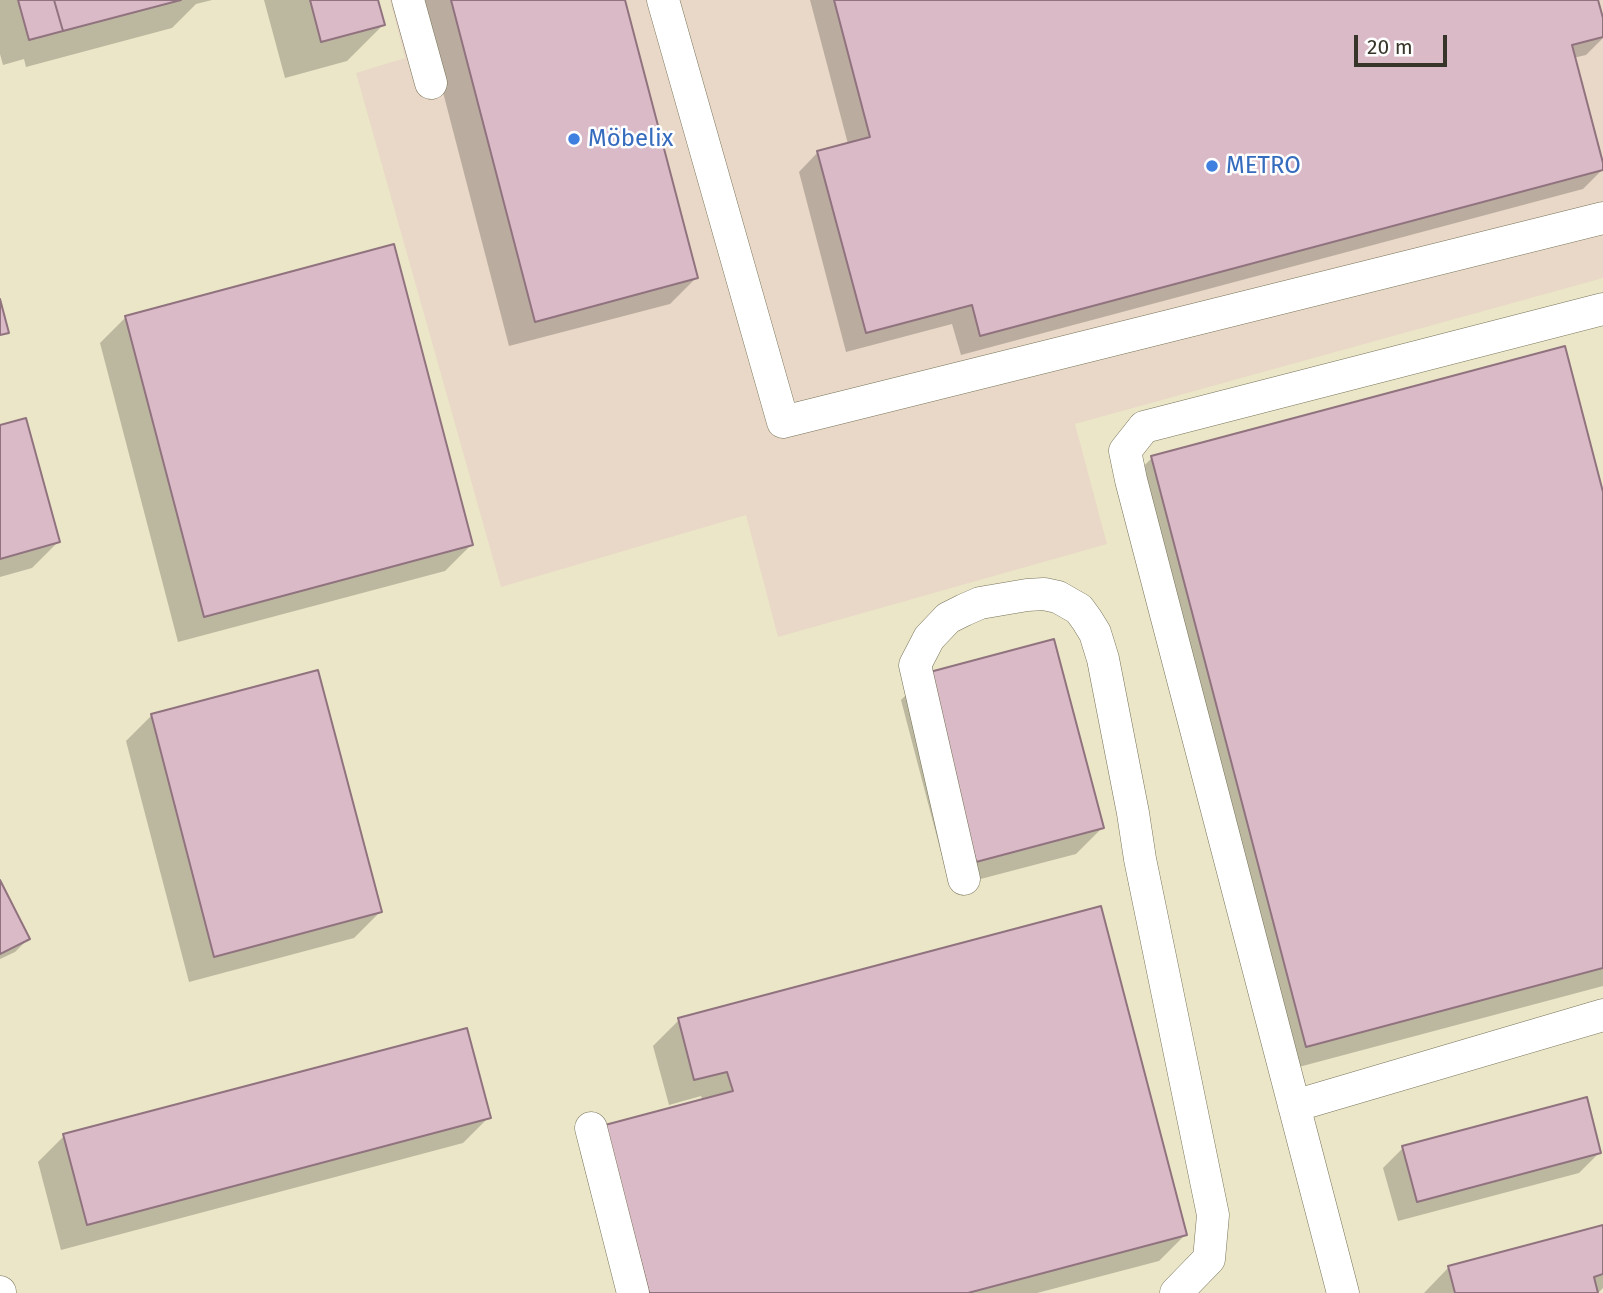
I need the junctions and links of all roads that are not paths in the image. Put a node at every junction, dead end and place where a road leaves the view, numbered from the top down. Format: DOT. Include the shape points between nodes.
graph roads {
  1 [pos="408,0"];
  2 [pos="663,0"];
  3 [pos="431,83"];
  4 [pos="1603,218"];
  5 [pos="1603,309"];
  6 [pos="964,879"];
  7 [pos="1603,1015"];
  8 [pos="1294,1105"];
  9 [pos="591,1128"];
  10 [pos="633,1293"];
  11 [pos="1176,1293"];
  12 [pos="1343,1293"];
  1 -- 3 [label="street"];
  2 -- 4 [label="street" via="783,422"];
  5 -- 8 [label="street" via="1144,427 1125,451"];
  6 -- 11 [label="street" via="915,665 929,638 948,618 964,610 1027,595 1058,597 1079,609 1087,620 1103,659 1213,1215 1209,1259"];
  7 -- 8 [label="street"];
  8 -- 12 [label="street"];
  9 -- 10 [label="street"];
}
